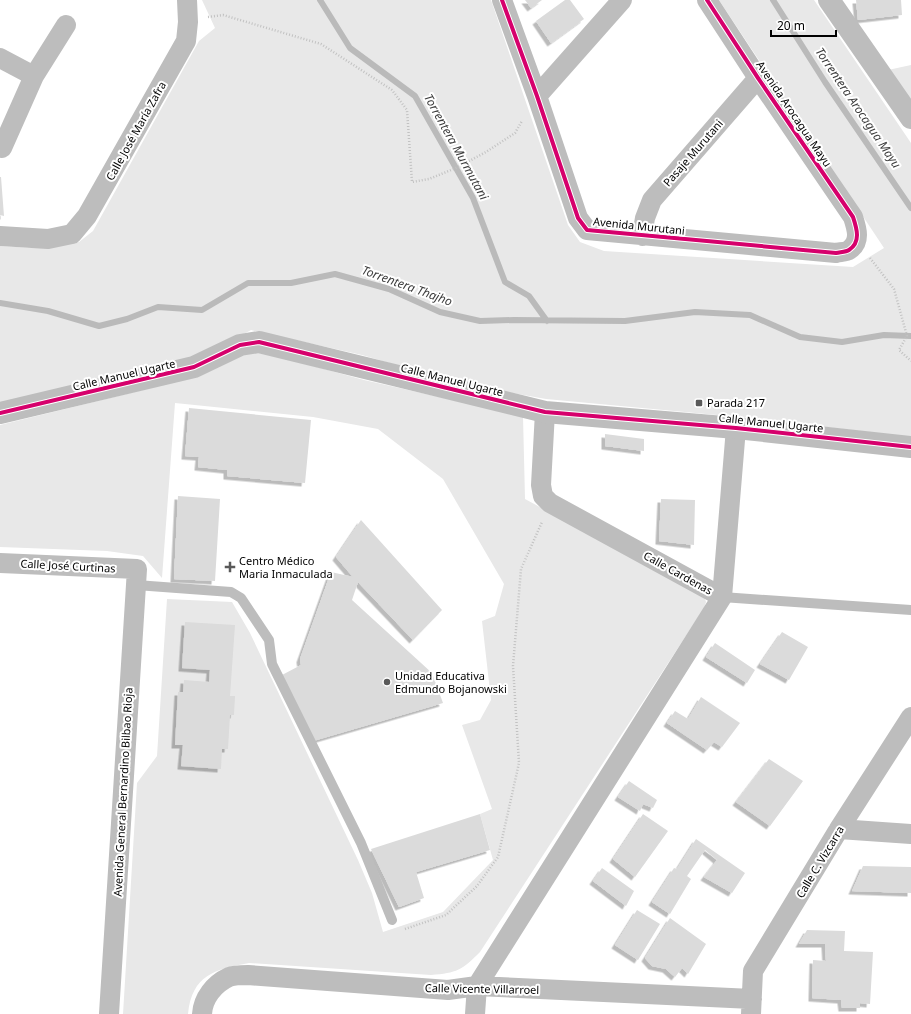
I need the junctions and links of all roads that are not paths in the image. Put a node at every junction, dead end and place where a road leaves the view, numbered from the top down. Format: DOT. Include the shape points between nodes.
graph roads {
  1 [pos="187,0"];
  2 [pos="502,0"];
  3 [pos="622,0"];
  4 [pos="707,0"];
  5 [pos="828,0"];
  6 [pos="66,25"];
  7 [pos="0,58"];
  8 [pos="34,76"];
  9 [pos="758,78"];
  10 [pos="537,96"];
  11 [pos="911,118"];
  12 [pos="2,148"];
  13 [pos="0,236"];
  14 [pos="642,236"];
  15 [pos="857,241"];
  16 [pos="545,412"];
  17 [pos="0,414"];
  18 [pos="736,428"];
  19 [pos="911,447"];
  20 [pos="0,563"];
  21 [pos="136,577"];
  22 [pos="722,597"];
  23 [pos="911,610"];
  24 [pos="911,717"];
  25 [pos="839,829"];
  26 [pos="911,834"];
  27 [pos="392,920"];
  28 [pos="477,986"];
  29 [pos="751,1007"];
  30 [pos="202,1010"];
  31 [pos="109,1014"];
  32 [pos="475,1014"];
  1 -- 13 [label="street, Calle José María Zafra" via="186,41 87,216 72,234 48,240"];
  2 -- 10 [label="street, Avenida Murutani"];
  3 -- 10 [label="street"];
  4 -- 9 [label="street, Avenida Arocagua Mayu"];
  5 -- 11 [label="street"];
  6 -- 8 [label="street"];
  7 -- 8 [label="street"];
  8 -- 12 [label="street"];
  9 -- 14 [label="street, Pasaje Murutani" via="652,200"];
  9 -- 15 [label="street, Avenida Arocagua Mayu" via="853,217 858,230"];
  10 -- 14 [label="street, Avenida Murutani" via="578,218 587,230"];
  14 -- 15 [label="street, Avenida Murutani" via="836,253 849,250"];
  16 -- 17 [label="street, Calle Manuel Ugarte" via="259,342 240,345 194,367"];
  16 -- 18 [label="street, Calle Manuel Ugarte"];
  16 -- 22 [label="street, Calle Cardenas" via="541,485 543,496 550,503"];
  18 -- 19 [label="street, Calle Manuel Ugarte"];
  18 -- 22 [label="street"];
  20 -- 21 [label="street, Calle José Curtinas"];
  21 -- 27 [label="lane" via="231,592 241,598 269,640 272,664 361,843"];
  21 -- 31 [label="street, Avenida General Bernardino Bilbao Rioja"];
  22 -- 23 [label="lane, Calle Cardenas"];
  22 -- 28 [label="street"];
  24 -- 25 [label="street, Calle C. Vizcarra"];
  25 -- 26 [label="street"];
  25 -- 29 [label="street, Calle C. Vizcarra" via="753,971"];
  28 -- 29 [label="street, Calle Vicente Villarroel"];
  28 -- 30 [label="street, Calle Vicente Villarroel" via="448,990 248,975 230,976 212,989"];
  28 -- 32 [label="street"];
}
